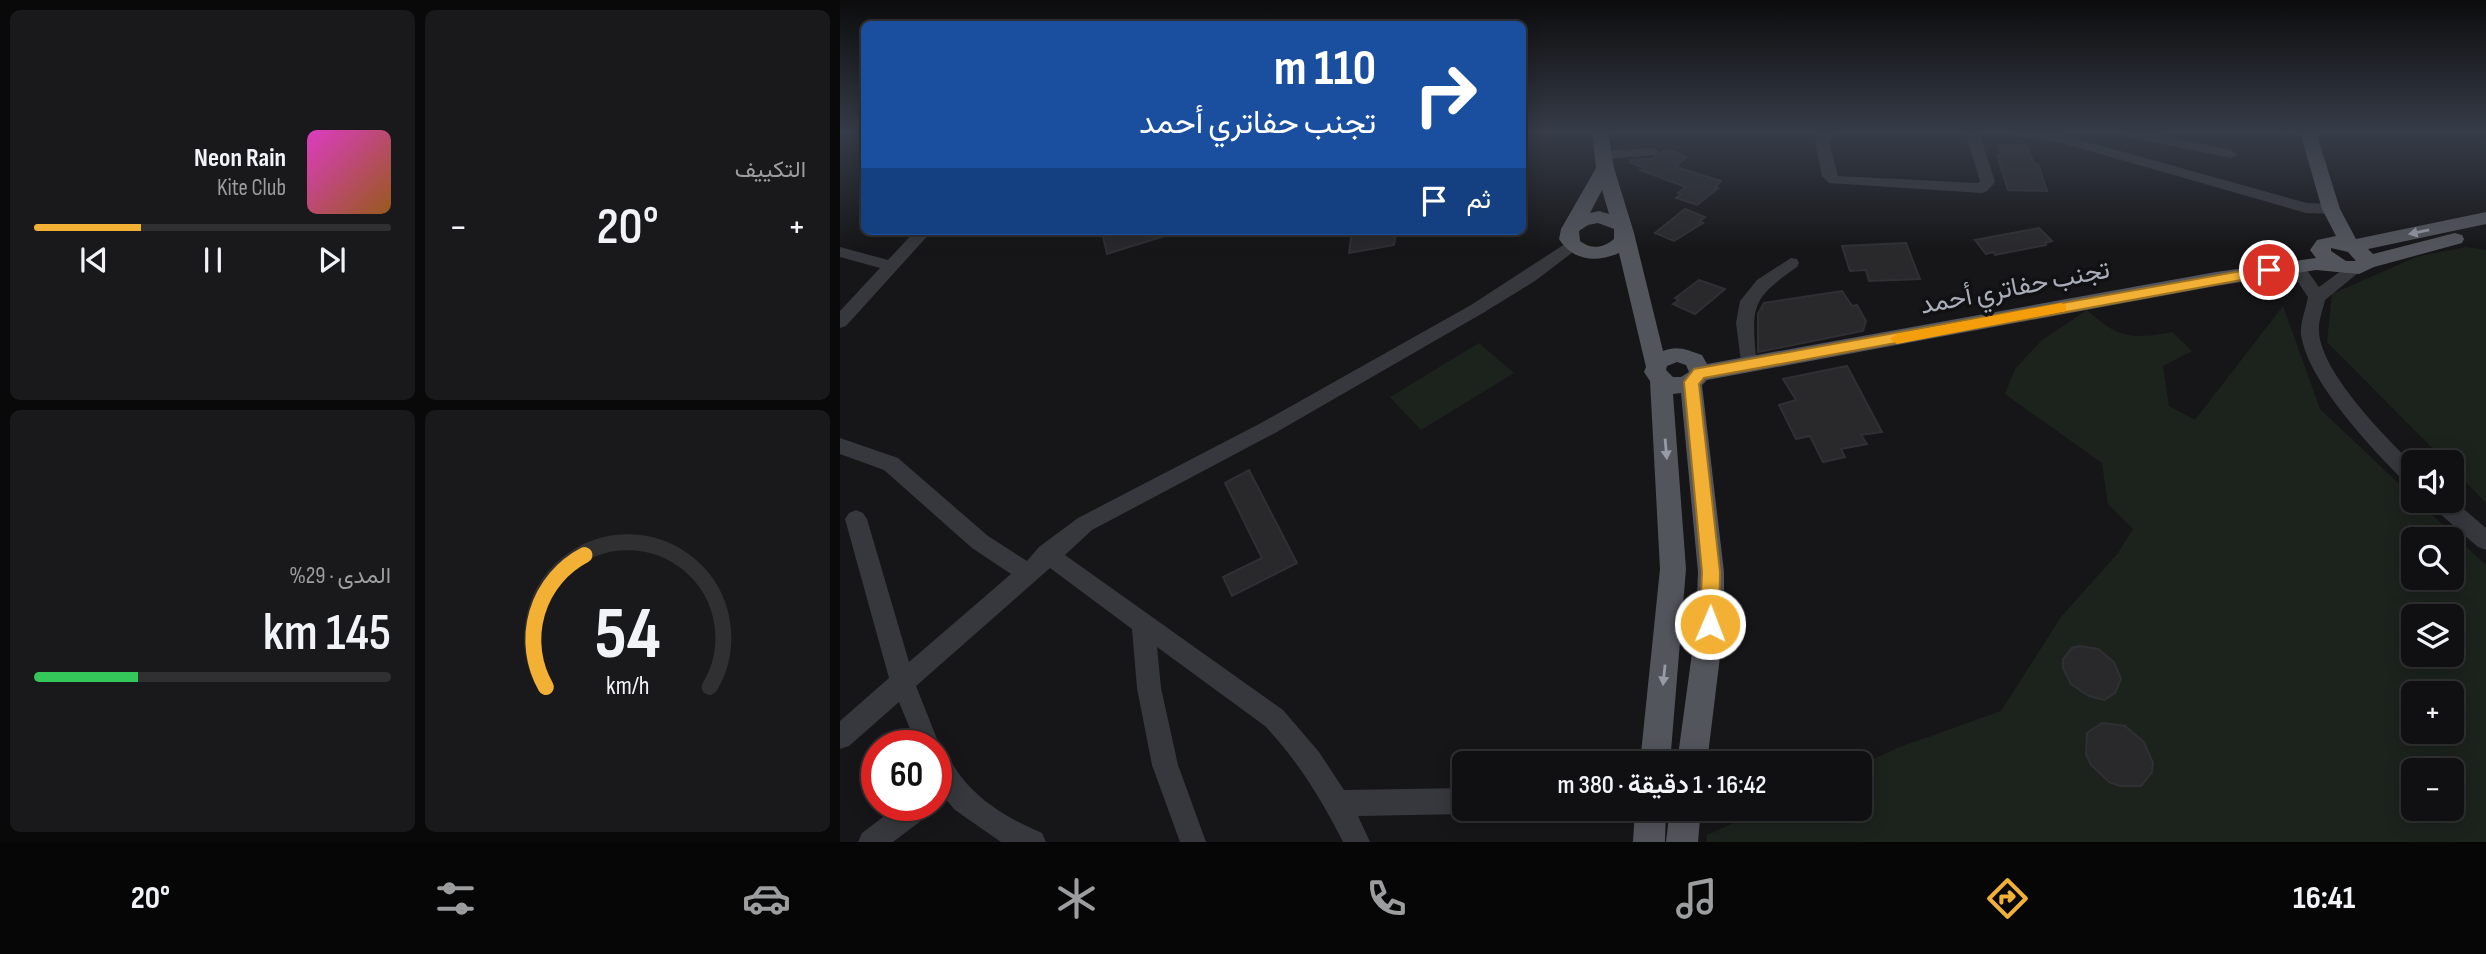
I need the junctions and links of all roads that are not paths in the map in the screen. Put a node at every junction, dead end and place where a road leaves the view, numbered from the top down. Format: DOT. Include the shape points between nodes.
graph roads {
  1 [pos="1601,171"];
  2 [pos="1607,171"];
  3 [pos="1828,171"];
  4 [pos="1985,171"];
  5 [pos="2177,171"];
  6 [pos="2320,171"];
  7 [pos="2331,209"];
  8 [pos="1575,224"];
  9 [pos="2484,229"];
  10 [pos="1623,231"];
  11 [pos="920,235"];
  12 [pos="2325,246"];
  13 [pos="2351,246"];
  14 [pos="1579,249"];
  15 [pos="840,252"];
  16 [pos="1791,263"];
  17 [pos="891,266"];
  18 [pos="2295,266"];
  19 [pos="2354,266"];
  20 [pos="1633,274"];
  21 [pos="2317,297"];
  22 [pos="840,322"];
  23 [pos="1747,357"];
  24 [pos="1662,367"];
  25 [pos="1695,372"];
  26 [pos="840,446"];
  27 [pos="2401,463"];
  28 [pos="2453,513"];
  29 [pos="856,519"];
  30 [pos="2486,541"];
  31 [pos="1047,554"];
  32 [pos="1027,573"];
  33 [pos="1143,624"];
  34 [pos="903,684"];
  35 [pos="923,730"];
  36 [pos="840,737"];
  37 [pos="1656,751"];
  38 [pos="1694,751"];
  39 [pos="952,796"];
  40 [pos="1452,801"];
  41 [pos="1337,803"];
  42 [pos="899,821"];
  43 [pos="1650,821"];
  44 [pos="1684,821"];
  45 [pos="871,842"];
  46 [pos="1033,842"];
  47 [pos="1193,842"];
  48 [pos="1357,842"];
  49 [pos="1649,842"];
  50 [pos="1682,842"];
  1 -- 8 [label="main road"];
  2 -- 10 [label="main road"];
  3 -- 4 [label="street" via="1834,180 1982,188 1988,182"];
  5 -- 7 [label="street" via="2306,208"];
  6 -- 7 [label="main road"];
  7 -- 12 [label="main road"];
  7 -- 13 [label="main road"];
  8 -- 10 [label="main road" via="1599,217"];
  8 -- 14 [label="main road" via="1568,234"];
  9 -- 13 [label="main road, one-way" via="2454,224"];
  9 -- 19 [label="main road, تجنب حفاتري أحمد"];
  10 -- 14 [label="main road" via="1612,251"];
  10 -- 20 [label="main road"];
  11 -- 17 [label="street"];
  12 -- 13 [label="main road, تجنب حفاتري أحمد"];
  12 -- 19 [label="main road" via="2326,259"];
  12 -- 23 [label="main road, تجنب حفاتري أحمد"];
  13 -- 19 [label="main road" via="2362,254"];
  14 -- 20 [label="main road"];
  14 -- 31 [label="street" via="1268,428 1085,524"];
  15 -- 17 [label="street"];
  16 -- 23 [label="street" via="1748,299 1742,316"];
  17 -- 22 [label="street"];
  18 -- 19 [label="main road, تجنب حفاتري أحمد"];
  18 -- 21 [label="street"];
  18 -- 25 [label="main road, تجنب حفاتري أحمد"];
  19 -- 21 [label="street"];
  20 -- 24 [label="main road"];
  21 -- 27 [label="street" via="2310,334 2316,354 2348,403"];
  23 -- 25 [label="main road, تجنب حفاتري أحمد"];
  24 -- 25 [label="main road" via="1682,354"];
  24 -- 25 [label="main road" via="1672,385"];
  24 -- 37 [label="main road, one-way" via="1673,569"];
  25 -- 38 [label="main road" via="1711,572 1710,624"];
  26 -- 32 [label="street" via="891,464 980,542"];
  28 -- 30 [label="street"];
  29 -- 34 [label="street"];
  31 -- 32 [label="street"];
  31 -- 33 [label="street"];
  32 -- 34 [label="street"];
  33 -- 41 [label="street" via="1274,718 1288,731"];
  33 -- 47 [label="street" via="1149,688 1165,765"];
  34 -- 35 [label="street"];
  34 -- 36 [label="street"];
  39 -- 46 [label="street" via="1008,833"];
  40 -- 41 [label="street"];
  41 -- 48 [label="street"];
  42 -- 45 [label="street"];
  43 -- 49 [label="main road"];
  44 -- 50 [label="main road"];
}
